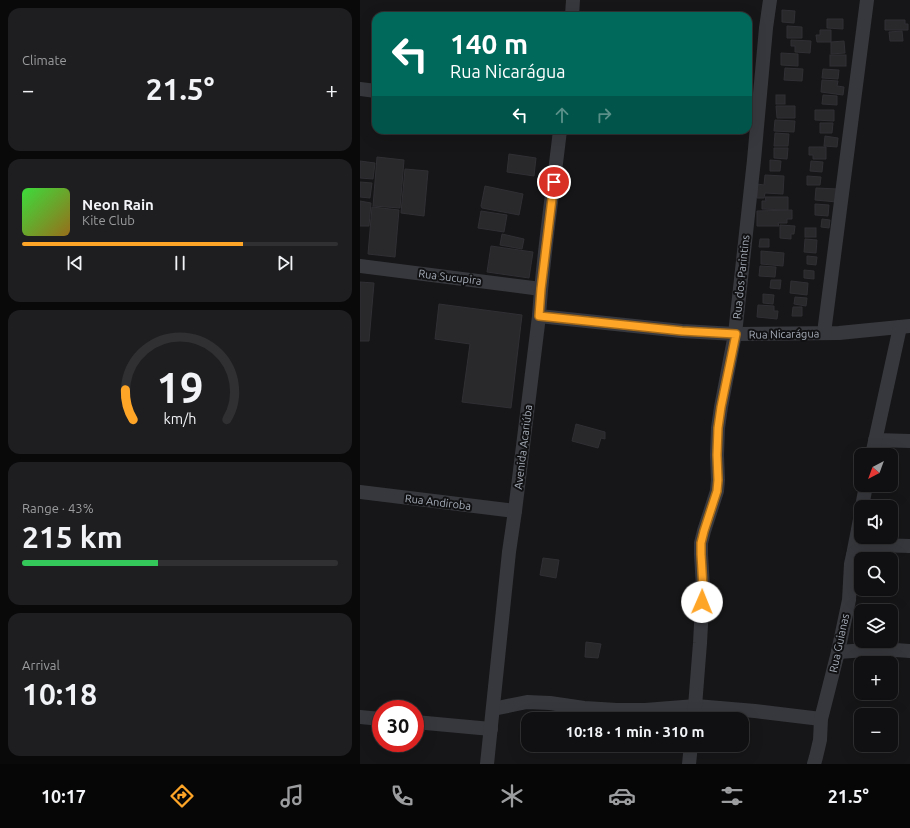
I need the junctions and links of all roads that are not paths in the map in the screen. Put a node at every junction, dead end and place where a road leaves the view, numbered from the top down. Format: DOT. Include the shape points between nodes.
graph roads {
  1 [pos="573,0"];
  2 [pos="770,0"];
  3 [pos="867,0"];
  4 [pos="572,12"];
  5 [pos="360,89"];
  6 [pos="372,90"];
  7 [pos="560,134"];
  8 [pos="360,266"];
  9 [pos="541,289"];
  10 [pos="539,316"];
  11 [pos="905,326"];
  12 [pos="824,333"];
  13 [pos="736,334"];
  14 [pos="875,440"];
  15 [pos="910,441"];
  16 [pos="873,448"];
  17 [pos="360,492"];
  18 [pos="516,512"];
  19 [pos="855,544"];
  20 [pos="910,546"];
  21 [pos="853,555"];
  22 [pos="910,651"];
  23 [pos="838,652"];
  24 [pos="492,709"];
  25 [pos="695,712"];
  26 [pos="360,717"];
  27 [pos="372,718"];
  28 [pos="822,719"];
  29 [pos="424,723"];
  30 [pos="491,730"];
  31 [pos="690,752"];
  32 [pos="487,764"];
  33 [pos="689,764"];
  34 [pos="814,764"];
  1 -- 4 [label="street"];
  2 -- 13 [label="street, Rua dos Parintins"];
  3 -- 12 [label="street"];
  5 -- 6 [label="street"];
  7 -- 9 [label="street, Avenida Acariúba"];
  8 -- 9 [label="street, Rua Sucupira"];
  9 -- 10 [label="street, Avenida Acariúba"];
  10 -- 13 [label="street, Rua Nicarágua"];
  10 -- 18 [label="street, Avenida Acariúba"];
  11 -- 12 [label="street, Rua Nicarágua"];
  11 -- 14 [label="street"];
  12 -- 13 [label="street, Rua Nicarágua"];
  13 -- 25 [label="street, Rua dos Parintins" via="718,428 717,491 701,543 703,588"];
  14 -- 15 [label="street"];
  14 -- 16 [label="street"];
  17 -- 18 [label="street, Rua Andiroba"];
  18 -- 24 [label="street, Avenida Acariúba" via="509,552"];
  19 -- 21 [label="street, Rua Guianas"];
  20 -- 21 [label="street" via="865,547 858,549"];
  21 -- 23 [label="street, Rua Guianas" via="849,600"];
  22 -- 23 [label="street" via="881,649"];
  23 -- 28 [label="street, Rua Guianas"];
  24 -- 25 [label="street" via="527,702 617,710"];
  24 -- 30 [label="street, Avenida Acariúba"];
  25 -- 28 [label="street" via="755,711"];
  26 -- 27 [label="street"];
  28 -- 34 [label="street, Rua Guianas"];
  29 -- 30 [label="street"];
  30 -- 32 [label="street, Avenida Acariúba"];
  31 -- 33 [label="street"];
}
